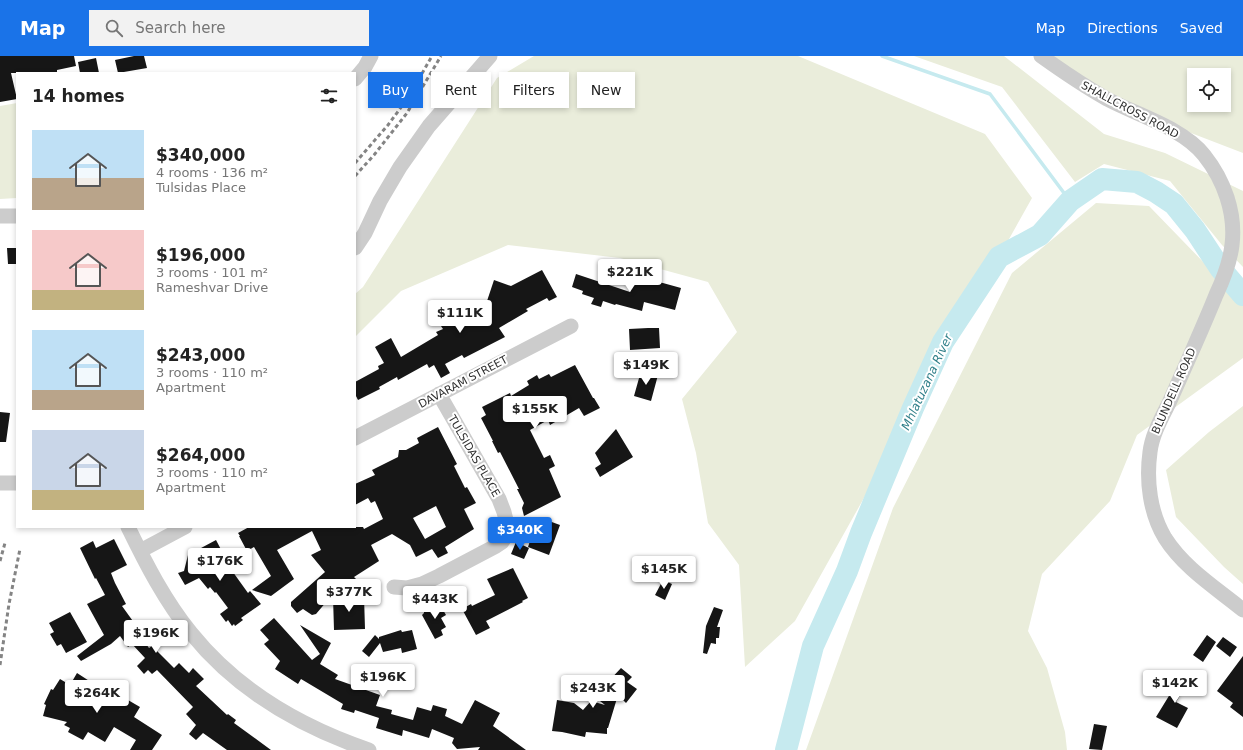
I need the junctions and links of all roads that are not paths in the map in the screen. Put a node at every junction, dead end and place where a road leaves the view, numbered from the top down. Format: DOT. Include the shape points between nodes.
graph roads {
  1 [pos="371,56"];
  2 [pos="490,56"];
  3 [pos="1041,56"];
  4 [pos="356,78"];
  5 [pos="1225,191"];
  6 [pos="0,216"];
  7 [pos="16,216"];
  8 [pos="356,246"];
  9 [pos="571,326"];
  10 [pos="439,394"];
  11 [pos="356,437"];
  12 [pos="0,483"];
  13 [pos="16,483"];
  14 [pos="128,528"];
  15 [pos="183,528"];
  16 [pos="140,551"];
  17 [pos="394,587"];
  18 [pos="1243,610"];
  19 [pos="369,750"];
  1 -- 4 [label="street"];
  2 -- 8 [label="street" via="429,126 400,167"];
  3 -- 5 [label="street, SHALLCROSS ROAD" via="1107,99 1165,126 1194,146 1204,155"];
  5 -- 18 [label="street, BLUNDELL ROAD" via="1232,216 1232,246 1224,276 1159,422 1150,451 1148,469 1151,502 1165,538 1186,564"];
  6 -- 7 [label="street"];
  9 -- 10 [label="street, DAVARAM STREET"];
  10 -- 11 [label="street, DAVARAM STREET"];
  10 -- 17 [label="street, TULSIDAS PLACE" via="499,499 508,524 507,534 496,546 422,584 407,588"];
  12 -- 13 [label="street"];
  14 -- 16 [label="street"];
  15 -- 16 [label="street"];
  16 -- 19 [label="street" via="158,585 192,634 234,676 268,703 312,728"];
}
